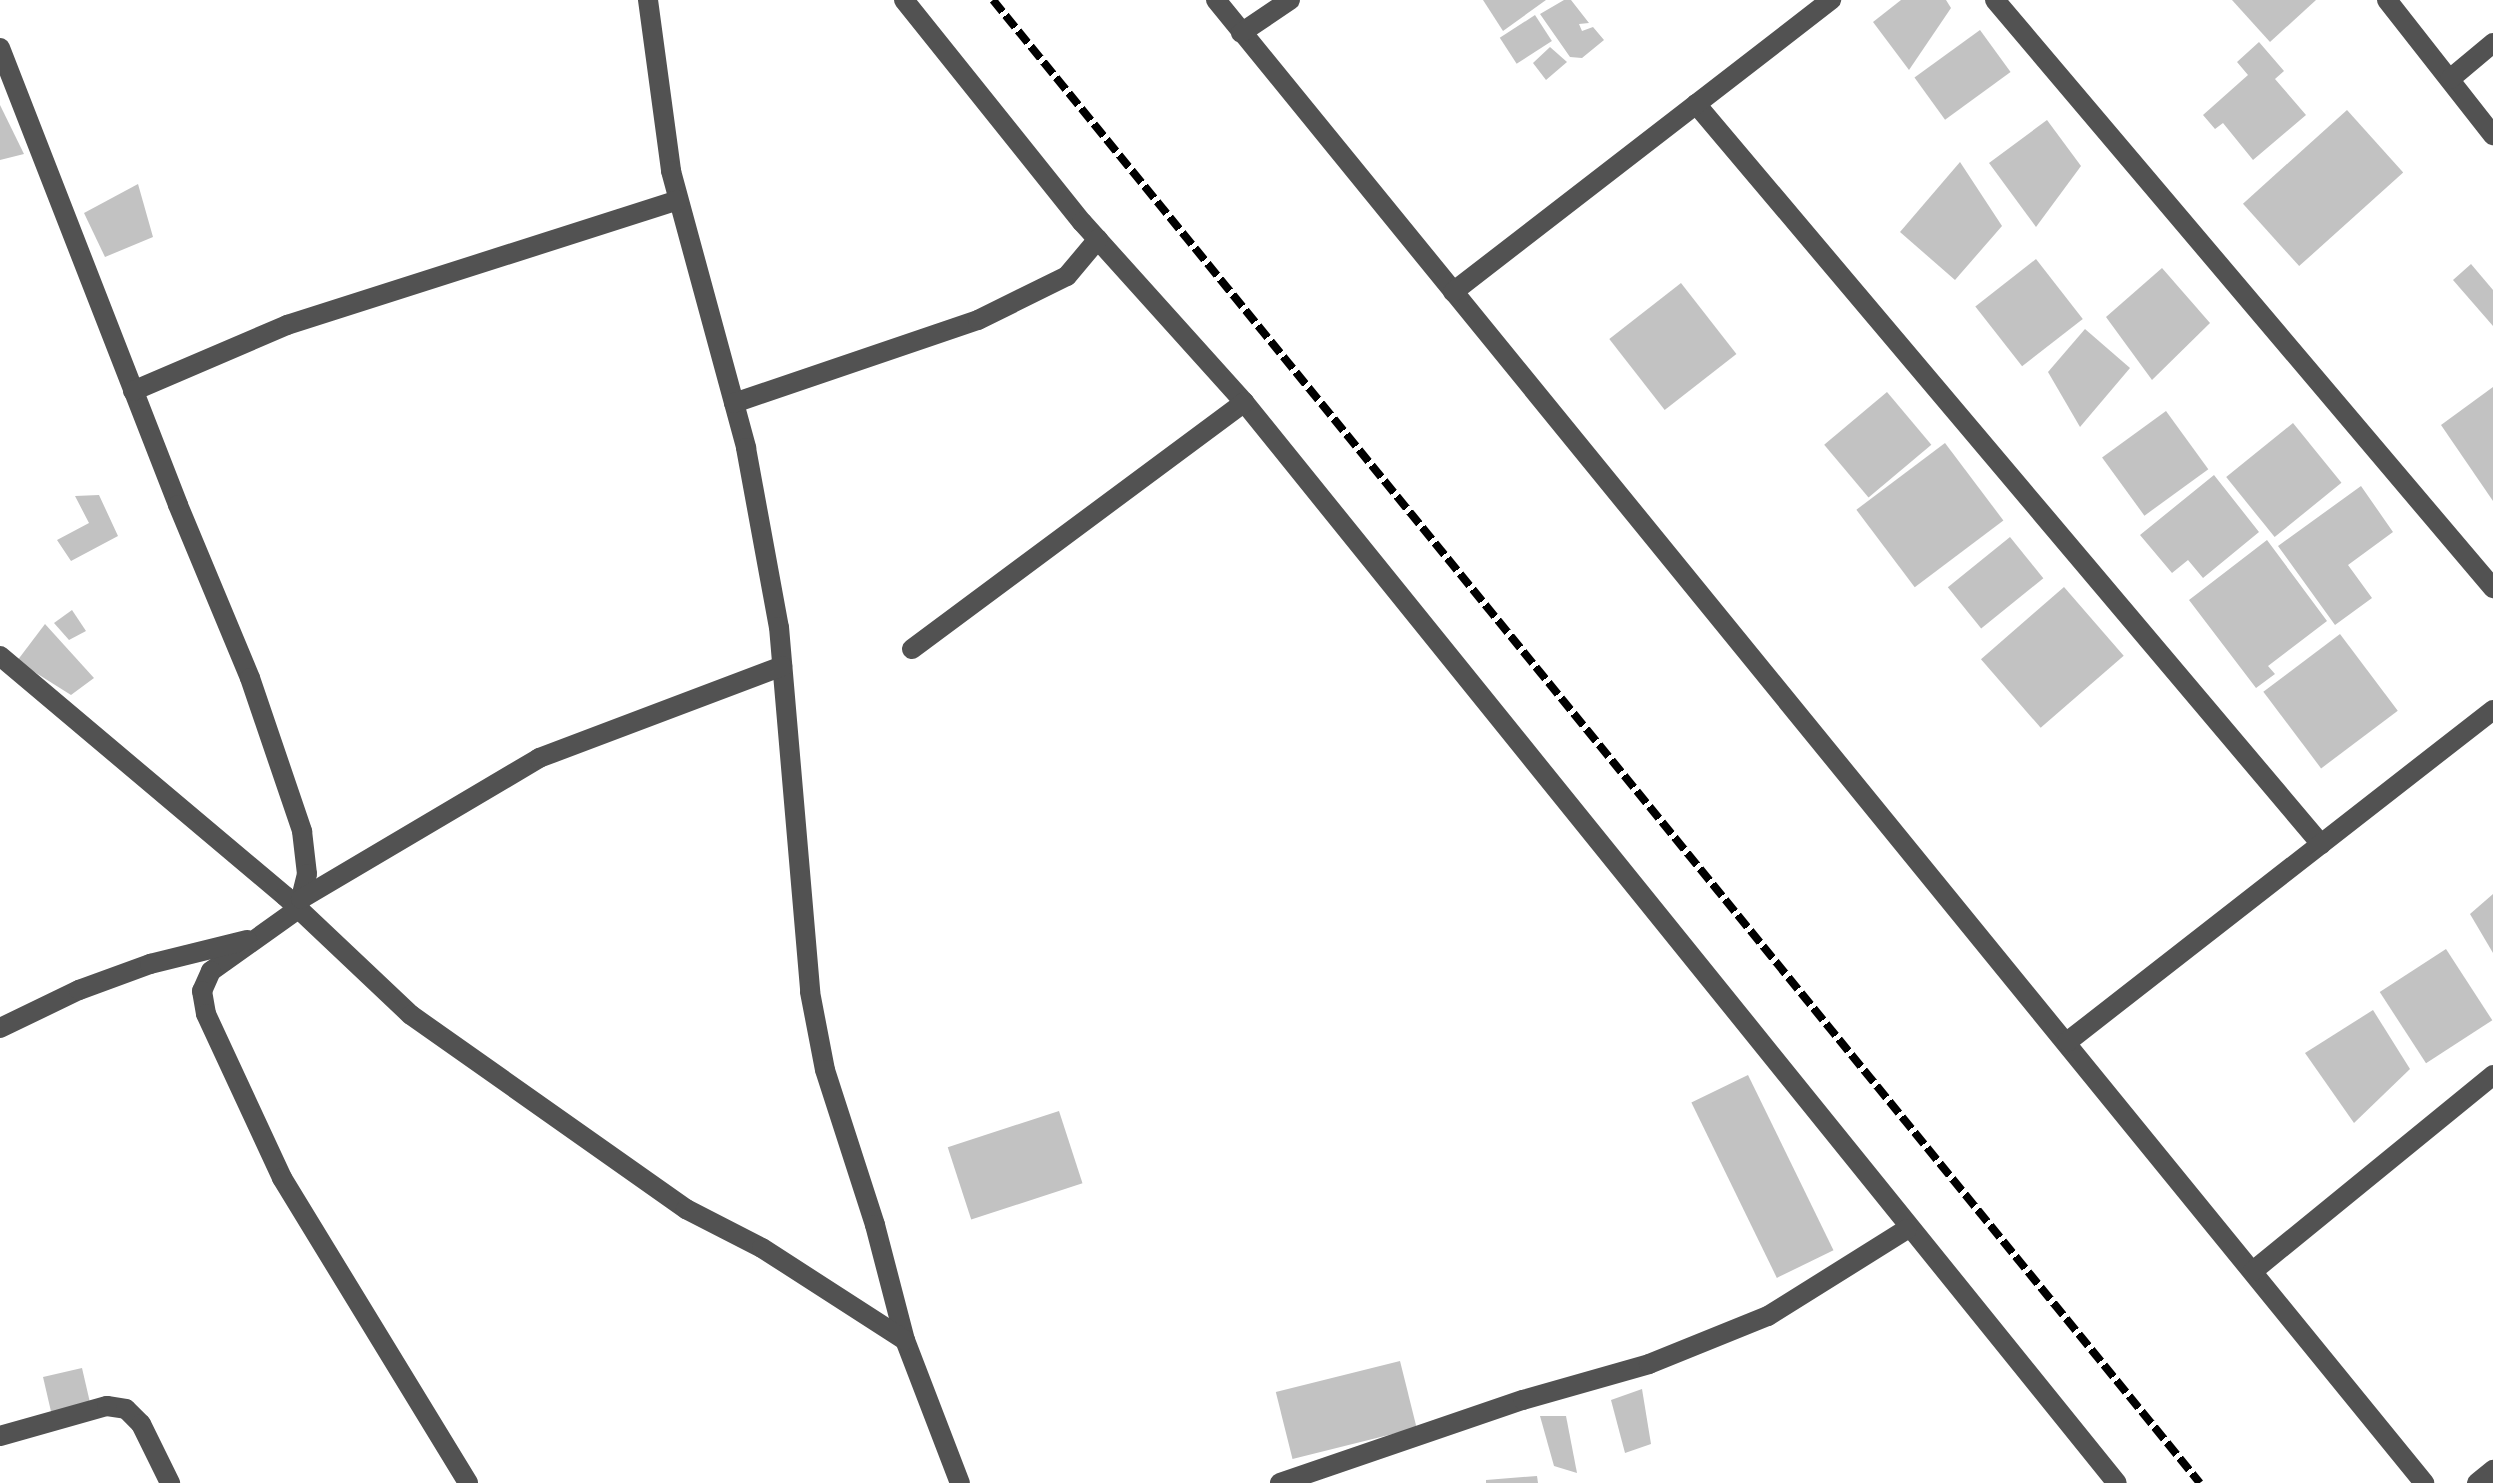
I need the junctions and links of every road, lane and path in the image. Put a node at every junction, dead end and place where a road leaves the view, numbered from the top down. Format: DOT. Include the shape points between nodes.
graph roads {
  1 [pos="648,0"];
  2 [pos="904,0"];
  3 [pos="1216,0"];
  4 [pos="1290,0"];
  5 [pos="1831,0"];
  6 [pos="1995,0"];
  7 [pos="2387,0"];
  8 [pos="1241,34"];
  9 [pos="2493,44"];
  10 [pos="0,48"];
  11 [pos="2450,79"];
  12 [pos="1696,104"];
  13 [pos="2493,135"];
  14 [pos="678,200"];
  15 [pos="1098,239"];
  16 [pos="1453,292"];
  17 [pos="133,390"];
  18 [pos="734,402"];
  19 [pos="1244,402"];
  20 [pos="2493,588"];
  21 [pos="912,650"];
  22 [pos="0,656"];
  23 [pos="782,666"];
  24 [pos="2493,710"];
  25 [pos="2321,844"];
  26 [pos="300,904"];
  27 [pos="258,937"];
  28 [pos="0,1028"];
  29 [pos="2068,1042"];
  30 [pos="2493,1075"];
  31 [pos="1907,1229"];
  32 [pos="2253,1271"];
  33 [pos="905,1340"];
  34 [pos="0,1436"];
  35 [pos="2493,1470"];
  36 [pos="170,1483"];
  37 [pos="468,1483"];
  38 [pos="960,1483"];
  39 [pos="1280,1483"];
  40 [pos="2117,1483"];
  41 [pos="2424,1483"];
  42 [pos="2477,1483"];
  1 -- 14 [label="street"];
  2 -- 15 [label="street"];
  3 -- 8 [label="street"];
  4 -- 8 [label="street"];
  5 -- 12 [label="street"];
  6 -- 20 [label="street"];
  7 -- 11 [label="street"];
  8 -- 16 [label="street"];
  9 -- 11 [label="street"];
  10 -- 17 [label="street"];
  11 -- 13 [label="street"];
  12 -- 16 [label="street"];
  12 -- 25 [label="street"];
  14 -- 17 [label="street" via="287,325"];
  14 -- 18 [label="street"];
  15 -- 18 [label="street" via="1067,276 978,320"];
  15 -- 19 [label="street"];
  16 -- 29 [label="street"];
  17 -- 26 [label="street" via="250,678 302,832 307,874"];
  18 -- 23 [label="street"];
  19 -- 21 [label="street"];
  19 -- 31 [label="street"];
  22 -- 26 [label="street"];
  23 -- 26 [label="street" via="539,758"];
  23 -- 33 [label="street" via="810,992 825,1070"];
  24 -- 25 [label="street"];
  25 -- 29 [label="street"];
  26 -- 27 [label="street"];
  26 -- 33 [label="street" via="411,1015 448,1042 686,1209 762,1248"];
  27 -- 28 [label="street" via="139,968"];
  27 -- 37 [label="street" via="211,970 202,991 206,1014 282,1178"];
  29 -- 32 [label="street"];
  30 -- 32 [label="street"];
  31 -- 39 [label="street" via="1751,1323 1649,1364"];
  31 -- 40 [label="street"];
  32 -- 41 [label="street"];
  33 -- 38 [label="street"];
  34 -- 36 [label="street" via="106,1406 126,1409 142,1424"];
  35 -- 42 [label="street"];
}
